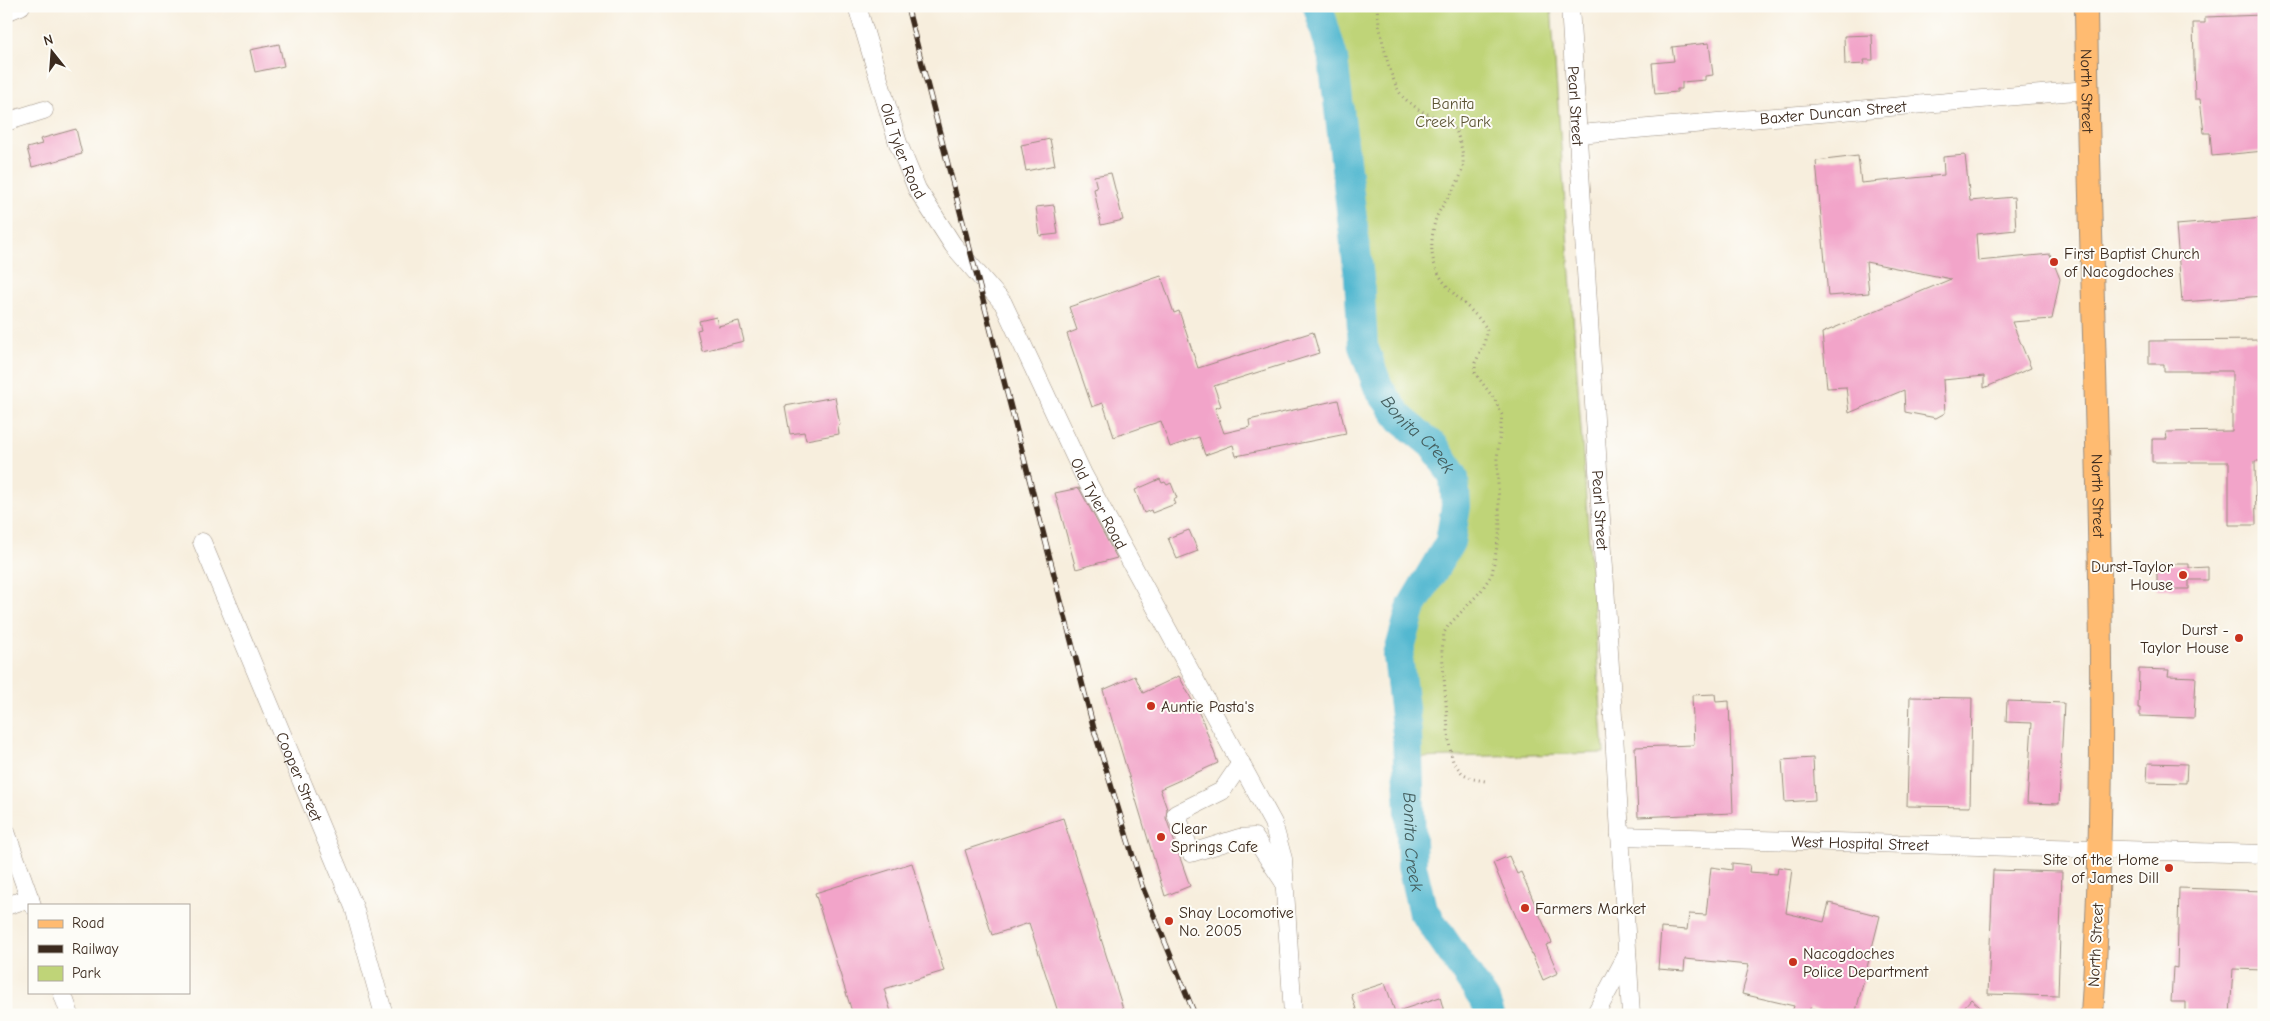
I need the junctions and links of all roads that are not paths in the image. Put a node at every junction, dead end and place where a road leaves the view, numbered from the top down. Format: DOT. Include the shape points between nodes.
graph roads {
  1 [pos="21,6"];
  2 [pos="857,6"];
  3 [pos="1570,6"];
  4 [pos="2086,6"];
  5 [pos="6,12"];
  6 [pos="2087,90"];
  7 [pos="44,110"];
  8 [pos="6,122"];
  9 [pos="1579,134"];
  10 [pos="202,542"];
  11 [pos="1241,763"];
  12 [pos="6,832"];
  13 [pos="1620,836"];
  14 [pos="2100,851"];
  15 [pos="2264,854"];
  16 [pos="1286,885"];
  17 [pos="31,901"];
  18 [pos="6,906"];
  19 [pos="1627,955"];
  20 [pos="63,994"];
  21 [pos="70,1015"];
  22 [pos="384,1015"];
  23 [pos="1293,1015"];
  24 [pos="1595,1015"];
  25 [pos="1632,1015"];
  26 [pos="2092,1015"];
  1 -- 5 [label="street"];
  2 -- 11 [label="street, Old Tyler Road" via="898,143 917,189 953,245 1003,303 1083,474"];
  3 -- 9 [label="street, Pearl Street"];
  4 -- 6 [label="main road, North Street"];
  6 -- 9 [label="street, Baxter Duncan Street"];
  6 -- 14 [label="main road, North Street" via="2099,572"];
  7 -- 8 [label="street"];
  9 -- 13 [label="street, Pearl Street"];
  10 -- 22 [label="street, Cooper Street" via="354,907"];
  11 -- 16 [label="street, Old Tyler Road" via="1273,824"];
  11 -- 16 [label="street" via="1222,791 1176,814 1191,853 1239,838 1254,837"];
  12 -- 17 [label="street"];
  13 -- 14 [label="street, West Hospital Street"];
  13 -- 19 [label="street, Pearl Street"];
  14 -- 15 [label="street, West Hospital Street"];
  14 -- 26 [label="main road, North Street"];
  16 -- 23 [label="street, Old Tyler Road"];
  17 -- 18 [label="street"];
  19 -- 24 [label="street"];
  19 -- 25 [label="street, Pearl Street"];
  20 -- 21 [label="street"];
}
